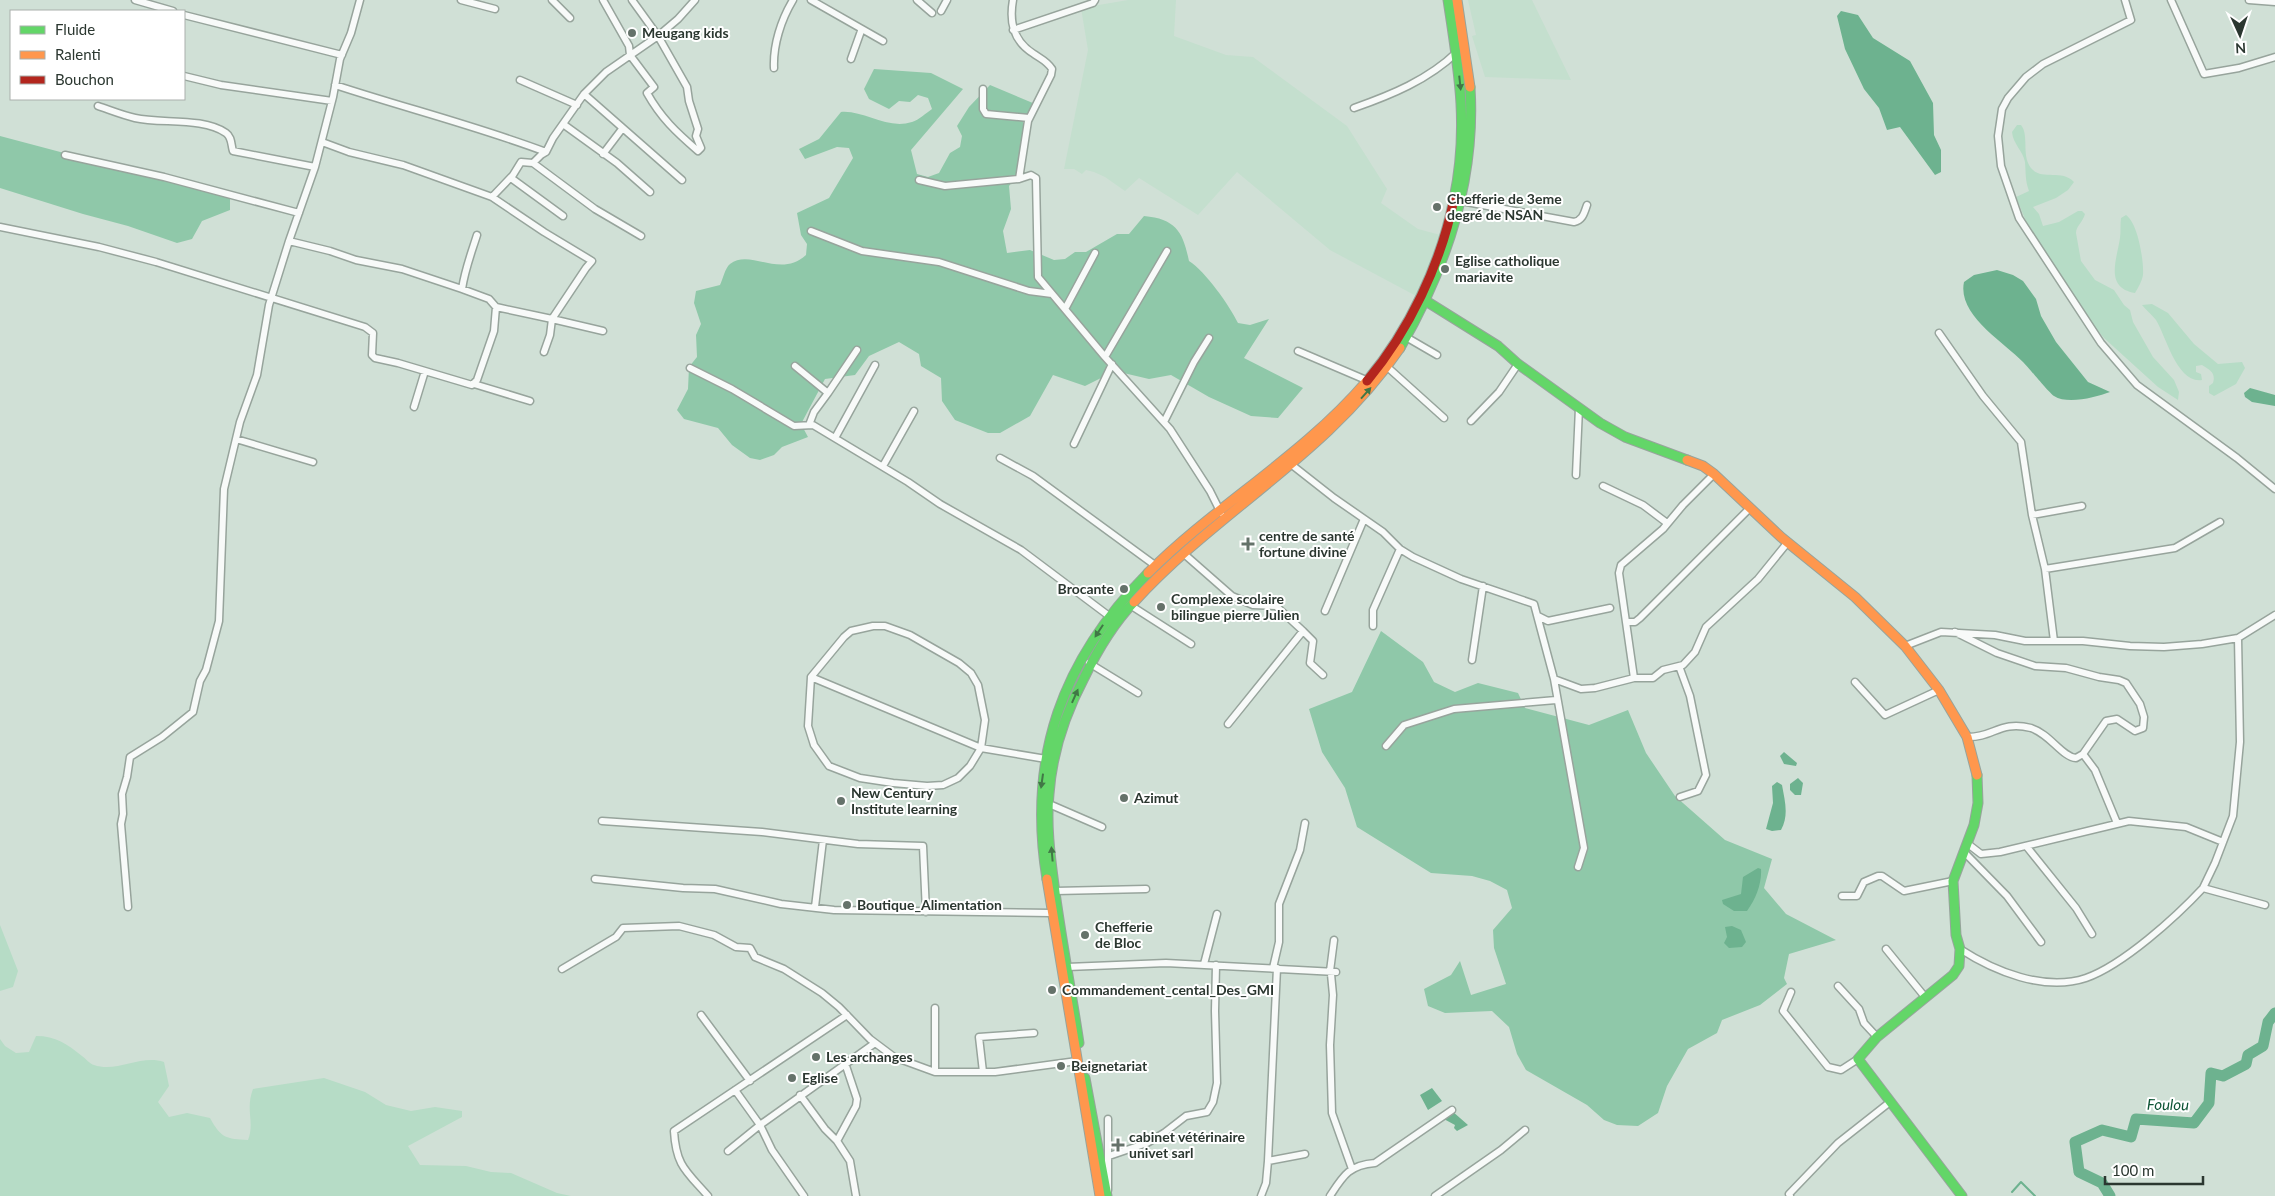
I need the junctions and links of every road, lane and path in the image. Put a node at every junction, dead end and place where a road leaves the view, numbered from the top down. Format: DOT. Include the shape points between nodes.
graph roads {
  1 [pos="135,0"];
  2 [pos="360,0"];
  3 [pos="461,0"];
  4 [pos="552,0"];
  5 [pos="602,0"];
  6 [pos="632,0"];
  7 [pos="695,0"];
  8 [pos="793,0"];
  9 [pos="811,0"];
  10 [pos="917,0"];
  11 [pos="947,0"];
  12 [pos="1013,0"];
  13 [pos="1095,0"];
  14 [pos="1448,0"];
  15 [pos="1457,0"];
  16 [pos="2125,0"];
  17 [pos="2171,0"];
  18 [pos="2249,0"];
  19 [pos="2275,2"];
  20 [pos="495,9"];
  21 [pos="170,10"];
  22 [pos="941,11"];
  23 [pos="932,13"];
  24 [pos="185,15"];
  25 [pos="570,18"];
  26 [pos="1013,30"];
  27 [pos="861,31"];
  28 [pos="658,36"];
  29 [pos="882,41"];
  30 [pos="1457,52"];
  31 [pos="342,55"];
  32 [pos="630,55"];
  33 [pos="2275,57"];
  34 [pos="851,59"];
  35 [pos="774,68"];
  36 [pos="185,76"];
  37 [pos="520,80"];
  38 [pos="335,85"];
  39 [pos="982,89"];
  40 [pos="584,94"];
  41 [pos="332,102"];
  42 [pos="577,105"];
  43 [pos="98,106"];
  44 [pos="1354,108"];
  45 [pos="1029,118"];
  46 [pos="563,124"];
  47 [pos="622,129"];
  48 [pos="322,142"];
  49 [pos="546,152"];
  50 [pos="603,154"];
  51 [pos="65,155"];
  52 [pos="533,163"];
  53 [pos="316,168"];
  54 [pos="511,178"];
  55 [pos="1019,179"];
  56 [pos="682,180"];
  57 [pos="919,180"];
  58 [pos="650,192"];
  59 [pos="492,197"];
  60 [pos="1461,201"];
  61 [pos="1587,205"];
  62 [pos="299,213"];
  63 [pos="563,216"];
  64 [pos="0,227"];
  65 [pos="811,231"];
  66 [pos="477,235"];
  67 [pos="641,236"];
  68 [pos="289,241"];
  69 [pos="1167,251"];
  70 [pos="1095,253"];
  71 [pos="462,288"];
  72 [pos="1052,294"];
  73 [pos="272,297"];
  74 [pos="1426,301"];
  75 [pos="496,307"];
  76 [pos="1066,309"];
  77 [pos="552,319"];
  78 [pos="604,331"];
  79 [pos="1939,333"];
  80 [pos="1406,337"];
  81 [pos="1209,338"];
  82 [pos="857,350"];
  83 [pos="1298,351"];
  84 [pos="544,352"];
  85 [pos="1437,355"];
  86 [pos="1105,357"];
  87 [pos="1112,364"];
  88 [pos="1384,364"];
  89 [pos="1518,364"];
  90 [pos="875,365"];
  91 [pos="795,366"];
  92 [pos="690,368"];
  93 [pos="425,370"];
  94 [pos="1366,380"];
  95 [pos="474,384"];
  96 [pos="828,393"];
  97 [pos="530,401"];
  98 [pos="414,407"];
  99 [pos="1579,408"];
  100 [pos="914,411"];
  101 [pos="1444,418"];
  102 [pos="1470,421"];
  103 [pos="1164,422"];
  104 [pos="809,425"];
  105 [pos="835,438"];
  106 [pos="236,439"];
  107 [pos="1074,444"];
  108 [pos="1000,458"];
  109 [pos="313,462"];
  110 [pos="1292,465"];
  111 [pos="883,466"];
  112 [pos="1576,474"];
  113 [pos="1714,474"];
  114 [pos="1603,486"];
  115 [pos="2275,488"];
  116 [pos="2082,506"];
  117 [pos="1750,508"];
  118 [pos="1221,513"];
  119 [pos="2032,515"];
  120 [pos="1364,519"];
  121 [pos="2220,522"];
  122 [pos="1667,524"];
  123 [pos="1788,542"];
  124 [pos="1400,549"];
  125 [pos="1183,553"];
  126 [pos="1156,566"];
  127 [pos="2045,569"];
  128 [pos="1483,586"];
  129 [pos="1130,605"];
  130 [pos="1610,608"];
  131 [pos="1325,611"];
  132 [pos="2275,614"];
  133 [pos="1109,616"];
  134 [pos="1538,616"];
  135 [pos="1626,622"];
  136 [pos="1373,626"];
  137 [pos="1303,631"];
  138 [pos="1955,632"];
  139 [pos="2238,638"];
  140 [pos="2054,641"];
  141 [pos="1191,644"];
  142 [pos="1905,646"];
  143 [pos="1472,660"];
  144 [pos="1089,663"];
  145 [pos="1679,666"];
  146 [pos="1322,675"];
  147 [pos="810,677"];
  148 [pos="1634,678"];
  149 [pos="1554,679"];
  150 [pos="1855,682"];
  151 [pos="1939,690"];
  152 [pos="1138,693"];
  153 [pos="1556,700"];
  154 [pos="1228,724"];
  155 [pos="1967,737"];
  156 [pos="1386,746"];
  157 [pos="981,748"];
  158 [pos="2083,754"];
  159 [pos="1046,760"];
  160 [pos="1680,797"];
  161 [pos="1049,804"];
  162 [pos="602,821"];
  163 [pos="1305,823"];
  164 [pos="2117,823"];
  165 [pos="1102,827"];
  166 [pos="822,840"];
  167 [pos="2223,842"];
  168 [pos="2027,847"];
  169 [pos="1966,848"];
  170 [pos="1578,867"];
  171 [pos="595,879"];
  172 [pos="1953,881"];
  173 [pos="2203,888"];
  174 [pos="1146,889"];
  175 [pos="1055,891"];
  176 [pos="1842,896"];
  177 [pos="2266,905"];
  178 [pos="128,907"];
  179 [pos="815,907"];
  180 [pos="926,912"];
  181 [pos="1051,913"];
  182 [pos="1217,914"];
  183 [pos="2092,934"];
  184 [pos="1334,940"];
  185 [pos="2041,942"];
  186 [pos="1886,949"];
  187 [pos="1960,949"];
  188 [pos="1204,964"];
  189 [pos="1216,965"];
  190 [pos="1067,966"];
  191 [pos="1275,968"];
  192 [pos="562,969"];
  193 [pos="1332,972"];
  194 [pos="1838,986"];
  195 [pos="1791,992"];
  196 [pos="1925,997"];
  197 [pos="935,1008"];
  198 [pos="701,1015"];
  199 [pos="847,1015"];
  200 [pos="1034,1033"];
  201 [pos="1877,1037"];
  202 [pos="874,1043"];
  203 [pos="1858,1059"];
  204 [pos="1076,1061"];
  205 [pos="845,1063"];
  206 [pos="935,1072"];
  207 [pos="983,1072"];
  208 [pos="750,1081"];
  209 [pos="735,1090"];
  210 [pos="800,1095"];
  211 [pos="1890,1102"];
  212 [pos="1452,1110"];
  213 [pos="1108,1119"];
  214 [pos="760,1125"];
  215 [pos="1525,1130"];
  216 [pos="837,1141"];
  217 [pos="728,1151"];
  218 [pos="1305,1154"];
  219 [pos="1108,1156"];
  220 [pos="1268,1161"];
  221 [pos="1352,1169"];
  222 [pos="708,1196"];
  223 [pos="804,1196"];
  224 [pos="856,1196"];
  225 [pos="1100,1196"];
  226 [pos="1107,1196"];
  227 [pos="1262,1196"];
  228 [pos="1330,1196"];
  229 [pos="1435,1196"];
  230 [pos="1790,1196"];
  231 [pos="1962,1196"];
  1 -- 21 [label="street"];
  2 -- 31 [label="street"];
  3 -- 20 [label="street"];
  4 -- 25 [label="street"];
  5 -- 32 [label="street" via="629,46"];
  6 -- 28 [label="street"];
  7 -- 28 [label="street"];
  8 -- 35 [label="street" via="774,50"];
  9 -- 27 [label="street"];
  10 -- 23 [label="street"];
  11 -- 22 [label="street"];
  12 -- 26 [label="street" via="1010,17"];
  13 -- 26 [label="street"];
  14 -- 30 [label="main road"];
  15 -- 60 [label="main road" via="1467,58 1471,116"];
  16 -- 115 [label="street" via="2131,20 2043,64 2008,98 2002,109 1998,136 2005,180 2018,218 2114,360 2137,385"];
  17 -- 33 [label="street" via="2204,74"];
  18 -- 19 [label="street"];
  24 -- 31 [label="street"];
  26 -- 45 [label="street" via="1032,54 1052,68 1052,75"];
  27 -- 29 [label="street"];
  27 -- 34 [label="street"];
  28 -- 32 [label="street"];
  28 -- 32 [label="street" via="688,88 701,148 698,151 663,120 647,93 654,87"];
  30 -- 44 [label="street" via="1440,68 1414,83"];
  30 -- 88 [label="main road, one-way" via="1463,116 1462,149 1454,199 1439,252 1420,298"];
  31 -- 38 [label="street"];
  32 -- 40 [label="street" via="606,72"];
  36 -- 41 [label="street"];
  37 -- 42 [label="street"];
  38 -- 41 [label="street"];
  38 -- 49 [label="street"];
  39 -- 45 [label="street" via="986,114"];
  40 -- 42 [label="street"];
  40 -- 47 [label="street"];
  41 -- 48 [label="street"];
  42 -- 46 [label="street"];
  43 -- 53 [label="street" via="135,118 211,128 227,134 233,151"];
  45 -- 55 [label="street"];
  46 -- 49 [label="street"];
  46 -- 50 [label="street"];
  47 -- 50 [label="street"];
  47 -- 56 [label="street"];
  48 -- 53 [label="street"];
  48 -- 59 [label="street" via="403,165"];
  49 -- 52 [label="street"];
  50 -- 58 [label="street"];
  51 -- 62 [label="street"];
  52 -- 54 [label="street" via="521,162"];
  52 -- 67 [label="street" via="595,209"];
  53 -- 62 [label="street"];
  54 -- 59 [label="street"];
  54 -- 63 [label="street"];
  55 -- 57 [label="street" via="945,186"];
  55 -- 72 [label="street" via="1031,175 1036,178 1037,272"];
  59 -- 77 [label="street" via="592,261"];
  60 -- 61 [label="street" via="1574,222 1580,221"];
  60 -- 74 [label="main road"];
  62 -- 68 [label="street"];
  64 -- 73 [label="street" via="99,247"];
  65 -- 72 [label="street" via="862,251 939,262 1030,291"];
  66 -- 71 [label="street" via="465,265"];
  68 -- 71 [label="street" via="402,269"];
  68 -- 73 [label="street"];
  69 -- 86 [label="street"];
  70 -- 76 [label="street"];
  71 -- 75 [label="street" via="489,299"];
  72 -- 76 [label="street"];
  73 -- 93 [label="street" via="365,326 373,333 372,354 375,358"];
  73 -- 106 [label="street" via="257,375"];
  74 -- 80 [label="main road"];
  74 -- 89 [label="main road" via="1498,346"];
  75 -- 77 [label="street"];
  75 -- 95 [label="street" via="494,331"];
  76 -- 86 [label="street"];
  77 -- 78 [label="street"];
  77 -- 84 [label="street"];
  79 -- 119 [label="street" via="2021,442"];
  80 -- 85 [label="street"];
  80 -- 88 [label="main road"];
  81 -- 103 [label="street"];
  82 -- 96 [label="street"];
  83 -- 94 [label="street"];
  86 -- 87 [label="street"];
  87 -- 103 [label="street"];
  87 -- 107 [label="street"];
  88 -- 94 [label="main road"];
  88 -- 101 [label="street"];
  110 -- 88 [label="main road, one-way" via="1338,423"];
  89 -- 99 [label="main road"];
  89 -- 102 [label="street" via="1498,392"];
  90 -- 105 [label="street"];
  91 -- 96 [label="street"];
  92 -- 104 [label="street" via="794,426"];
  93 -- 95 [label="street"];
  93 -- 98 [label="street"];
  94 -- 118 [label="main road" via="1325,425"];
  95 -- 97 [label="street"];
  96 -- 104 [label="street"];
  99 -- 112 [label="street"];
  99 -- 113 [label="main road" via="1626,437 1703,466"];
  100 -- 111 [label="street"];
  103 -- 118 [label="street"];
  104 -- 105 [label="street"];
  105 -- 111 [label="street"];
  106 -- 109 [label="street"];
  106 -- 178 [label="street" via="224,489 219,621 193,712 130,757 122,794 121,824"];
  108 -- 126 [label="street" via="1033,476"];
  110 -- 120 [label="street"];
  110 -- 125 [label="main road"];
  111 -- 133 [label="street" via="940,504 1021,550"];
  113 -- 117 [label="main road"];
  113 -- 122 [label="street"];
  114 -- 122 [label="street" via="1642,505"];
  116 -- 119 [label="street"];
  117 -- 123 [label="main road"];
  117 -- 135 [label="street" via="1640,618"];
  118 -- 126 [label="main road"];
  119 -- 127 [label="street"];
  120 -- 124 [label="street"];
  120 -- 131 [label="street"];
  121 -- 127 [label="street" via="2175,548"];
  122 -- 135 [label="street" via="1621,565 1619,573"];
  123 -- 142 [label="main road" via="1849,591"];
  123 -- 145 [label="street" via="1758,579 1706,627 1692,657"];
  124 -- 128 [label="street" via="1427,565"];
  124 -- 136 [label="street" via="1373,610"];
  125 -- 129 [label="main road" via="1162,570"];
  125 -- 137 [label="street" via="1232,596 1253,605 1276,606"];
  126 -- 133 [label="main road"];
  127 -- 140 [label="street"];
  128 -- 134 [label="street" via="1534,604"];
  128 -- 143 [label="street"];
  129 -- 141 [label="street"];
  129 -- 144 [label="main road" via="1117,618"];
  130 -- 134 [label="street" via="1548,621"];
  132 -- 139 [label="street"];
  133 -- 159 [label="main road, one-way" via="1081,659 1066,691 1056,715"];
  134 -- 149 [label="street"];
  135 -- 148 [label="street"];
  137 -- 146 [label="street" via="1313,641 1310,663"];
  137 -- 154 [label="street"];
  138 -- 140 [label="street" via="2025,641"];
  138 -- 142 [label="street" via="1941,632"];
  138 -- 158 [label="street" via="2015,661 2072,669 2126,683 2140,704 2143,728 2135,732 2117,719 2106,721"];
  139 -- 140 [label="street" via="2164,647"];
  139 -- 167 [label="street" via="2238,783 2233,816"];
  142 -- 151 [label="main road"];
  144 -- 152 [label="street"];
  161 -- 144 [label="main road, one-way" via="1054,761 1064,719"];
  145 -- 148 [label="street" via="1663,670 1653,678"];
  145 -- 160 [label="street" via="1690,696 1706,775 1698,791"];
  147 -- 157 [label="street"];
  147 -- 157 [label="street" via="808,726 814,745 829,766 860,778 927,786 958,778"];
  147 -- 157 [label="street" via="851,631 885,626 910,635 960,663 971,673 983,702 985,720"];
  148 -- 149 [label="street" via="1582,689"];
  149 -- 153 [label="street"];
  150 -- 151 [label="street" via="1885,715"];
  151 -- 155 [label="main road"];
  153 -- 156 [label="street" via="1454,709 1404,725"];
  153 -- 170 [label="street" via="1584,848"];
  155 -- 158 [label="street" via="1981,736 2002,726 2020,726 2042,733 2072,758"];
  155 -- 169 [label="main road" via="1978,790 1974,825"];
  157 -- 159 [label="street"];
  158 -- 164 [label="street" via="2095,770"];
  159 -- 181 [label="main road, one-way" via="1039,819"];
  161 -- 165 [label="street"];
  175 -- 161 [label="main road, one-way"];
  162 -- 166 [label="street" via="762,832"];
  163 -- 191 [label="street" via="1300,850 1279,904"];
  164 -- 167 [label="street" via="2171,824"];
  164 -- 168 [label="street"];
  166 -- 179 [label="street"];
  166 -- 180 [label="street" via="923,846"];
  167 -- 173 [label="street"];
  168 -- 169 [label="street" via="1982,854"];
  168 -- 183 [label="street" via="2076,908"];
  169 -- 172 [label="main road"];
  169 -- 185 [label="street"];
  171 -- 179 [label="street" via="715,889 781,904"];
  172 -- 176 [label="street" via="1904,891 1878,876 1864,882 1857,896"];
  172 -- 187 [label="main road" via="1955,926"];
  173 -- 177 [label="street"];
  173 -- 187 [label="street" via="2158,931 2109,966 2086,977 2060,982 2032,979 1998,970"];
  174 -- 175 [label="street"];
  175 -- 190 [label="main road"];
  179 -- 180 [label="street" via="855,912"];
  180 -- 181 [label="street"];
  181 -- 204 [label="main road"];
  182 -- 188 [label="street"];
  184 -- 193 [label="street"];
  186 -- 196 [label="street"];
  187 -- 196 [label="main road" via="1958,971"];
  188 -- 189 [label="street"];
  188 -- 190 [label="street"];
  189 -- 191 [label="street"];
  189 -- 219 [label="street" via="1217,1083 1213,1102 1207,1112 1181,1118 1147,1143"];
  190 -- 226 [label="main road"];
  191 -- 193 [label="street"];
  191 -- 220 [label="street"];
  192 -- 199 [label="street" via="616,937 623,928 680,926 714,935 736,947 750,948 755,957 784,969 822,993"];
  193 -- 221 [label="street" via="1332,1113"];
  194 -- 201 [label="street" via="1859,1009 1864,1023"];
  195 -- 203 [label="street" via="1783,1011 1828,1067 1841,1070"];
  196 -- 201 [label="main road"];
  197 -- 206 [label="street"];
  198 -- 208 [label="street"];
  199 -- 202 [label="street"];
  199 -- 208 [label="street"];
  200 -- 207 [label="street" via="979,1036"];
  201 -- 203 [label="main road"];
  202 -- 205 [label="street"];
  202 -- 206 [label="street" via="894,1057"];
  203 -- 211 [label="main road"];
  204 -- 207 [label="street" via="1030,1069"];
  204 -- 225 [label="main road"];
  205 -- 210 [label="street"];
  205 -- 216 [label="street" via="857,1099"];
  206 -- 207 [label="street"];
  208 -- 209 [label="street"];
  209 -- 214 [label="street"];
  209 -- 222 [label="street" via="674,1131 681,1165"];
  210 -- 214 [label="street"];
  210 -- 216 [label="street"];
  211 -- 230 [label="street" via="1838,1143"];
  211 -- 231 [label="main road"];
  212 -- 221 [label="street" via="1375,1163"];
  213 -- 219 [label="street"];
  214 -- 217 [label="street"];
  214 -- 223 [label="street" via="772,1150"];
  215 -- 229 [label="street"];
  216 -- 224 [label="street" via="850,1160"];
  218 -- 220 [label="street"];
  219 -- 226 [label="street"];
  220 -- 227 [label="street"];
  221 -- 228 [label="street" via="1342,1177"];
}
